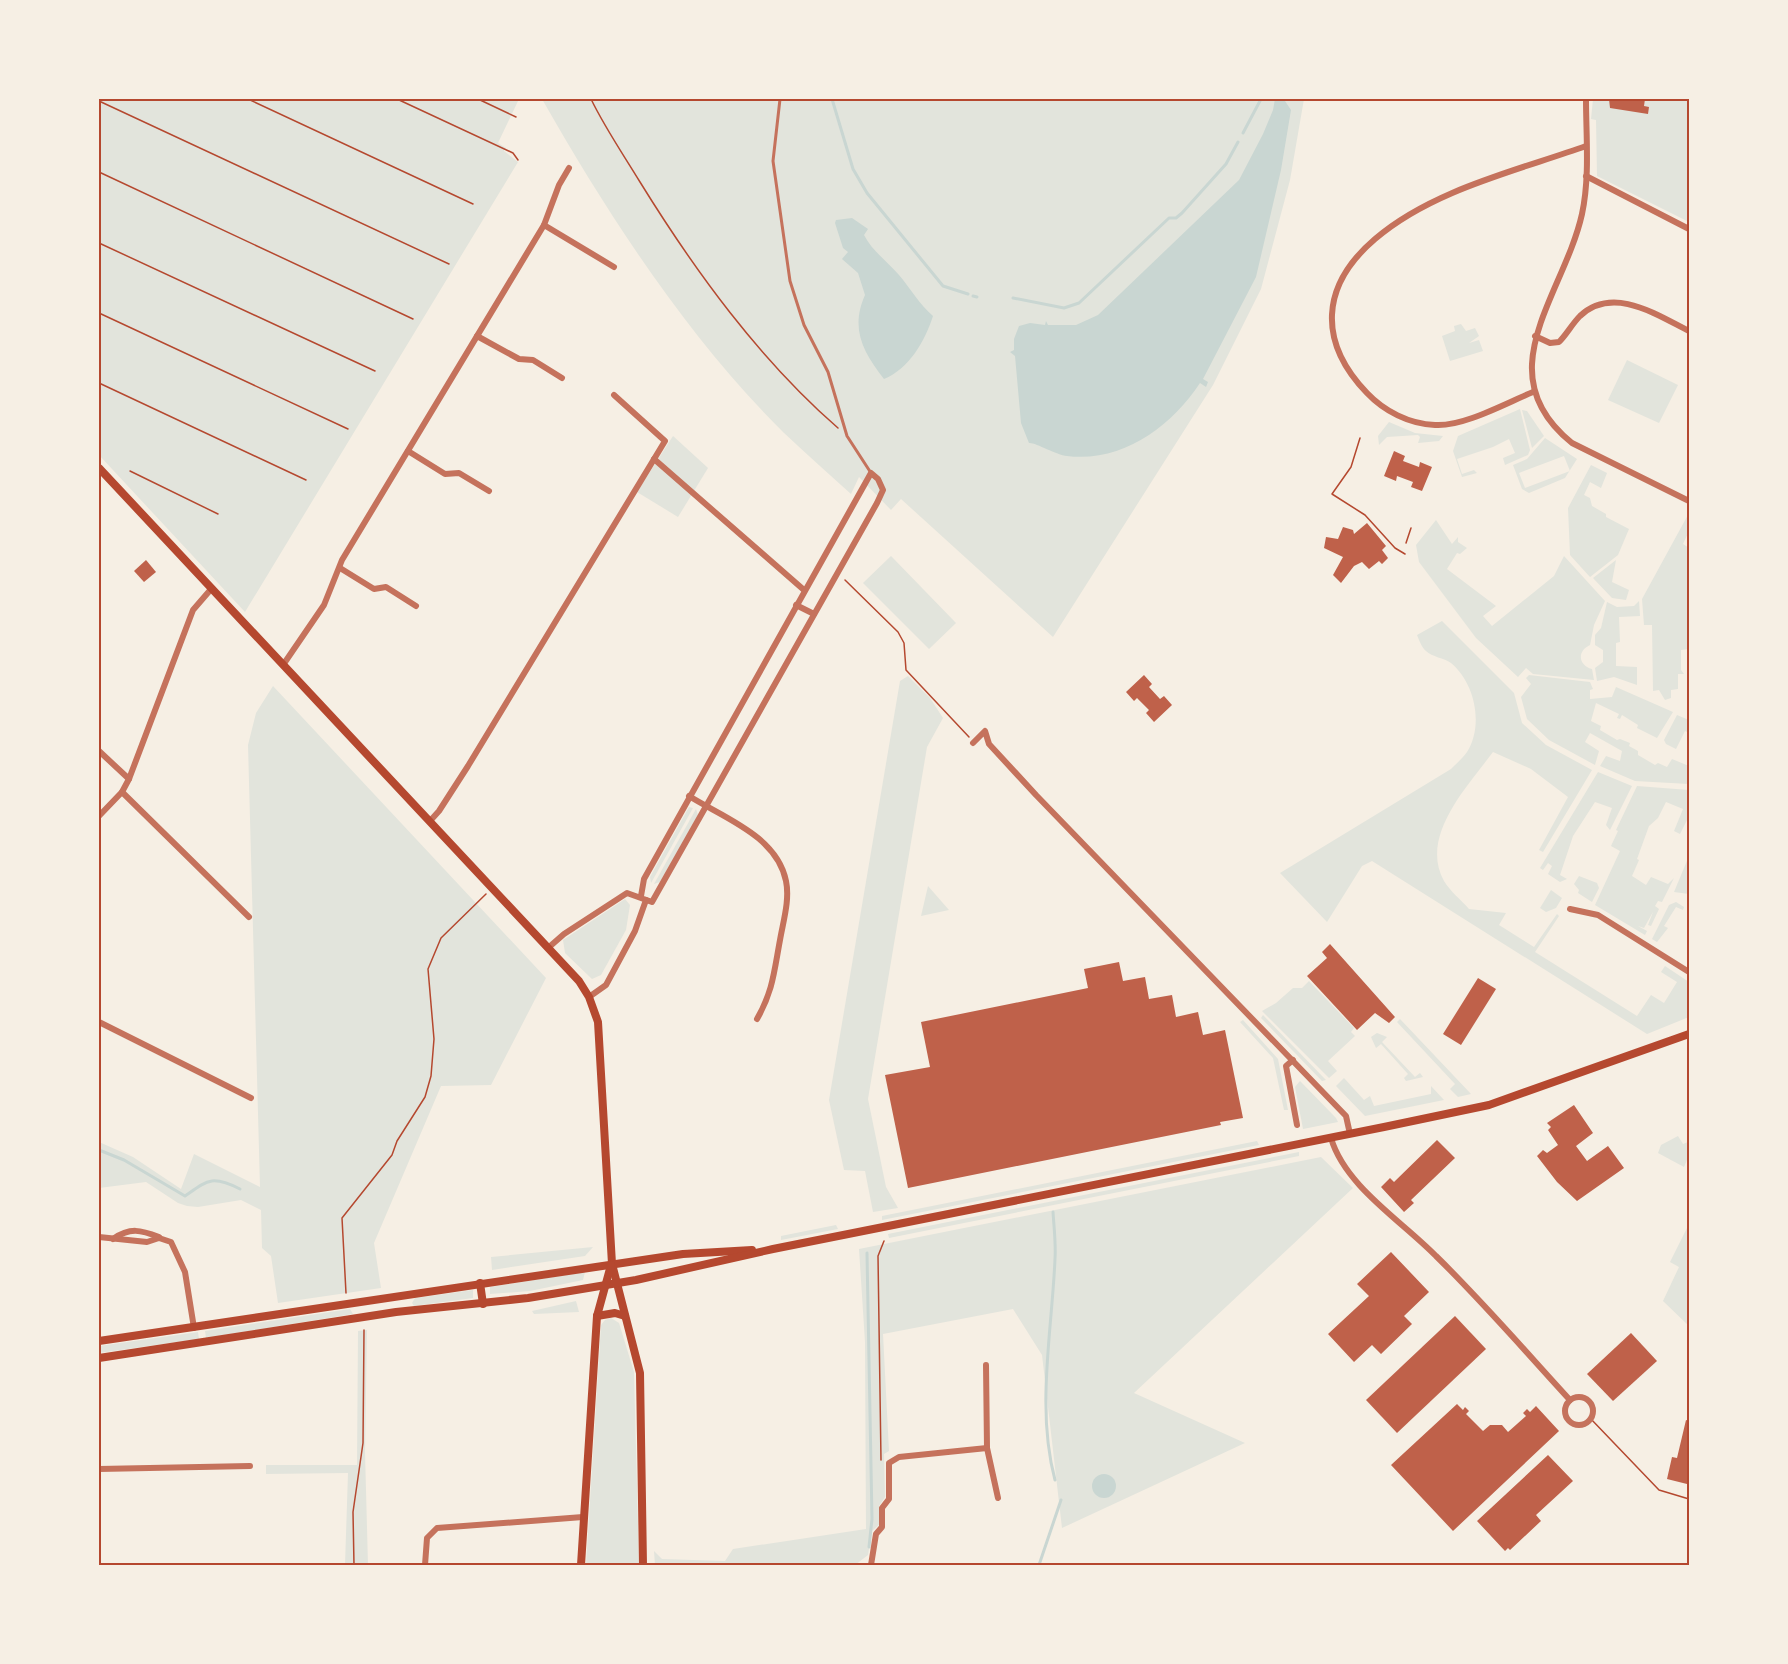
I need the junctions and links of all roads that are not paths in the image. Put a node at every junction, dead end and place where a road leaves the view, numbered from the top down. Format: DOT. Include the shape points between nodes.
graph roads {
  1 [pos="780,99"];
  2 [pos="1586,99"];
  3 [pos="1586,146"];
  4 [pos="569,168"];
  5 [pos="1586,176"];
  6 [pos="544,225"];
  7 [pos="1689,229"];
  8 [pos="614,267"];
  9 [pos="1689,331"];
  10 [pos="477,336"];
  11 [pos="1535,336"];
  12 [pos="562,378"];
  13 [pos="1533,392"];
  14 [pos="614,395"];
  15 [pos="408,451"];
  16 [pos="654,459"];
  17 [pos="99,468"];
  18 [pos="871,473"];
  19 [pos="489,491"];
  20 [pos="1689,501"];
  21 [pos="340,568"];
  22 [pos="212,588"];
  23 [pos="804,590"];
  24 [pos="796,605"];
  25 [pos="416,606"];
  26 [pos="814,614"];
  27 [pos="283,665"];
  28 [pos="973,742"];
  29 [pos="99,751"];
  30 [pos="129,779"];
  31 [pos="122,792"];
  32 [pos="689,796"];
  33 [pos="707,807"];
  34 [pos="99,816"];
  35 [pos="430,821"];
  36 [pos="644,898"];
  37 [pos="1570,909"];
  38 [pos="249,917"];
  39 [pos="548,948"];
  40 [pos="1689,972"];
  41 [pos="589,997"];
  42 [pos="757,1019"];
  43 [pos="99,1022"];
  44 [pos="1689,1034"];
  45 [pos="1293,1060"];
  46 [pos="251,1098"];
  47 [pos="1297,1125"];
  48 [pos="1350,1134"];
  49 [pos="1331,1138"];
  50 [pos="99,1237"];
  51 [pos="159,1238"];
  52 [pos="113,1239"];
  53 [pos="773,1249"];
  54 [pos="612,1264"];
  55 [pos="616,1283"];
  56 [pos="480,1284"];
  57 [pos="606,1285"];
  58 [pos="394,1297"];
  59 [pos="483,1304"];
  60 [pos="396,1312"];
  61 [pos="597,1316"];
  62 [pos="625,1316"];
  63 [pos="194,1328"];
  64 [pos="99,1341"];
  65 [pos="99,1358"];
  66 [pos="986,1365"];
  67 [pos="1570,1400"];
  68 [pos="987,1448"];
  69 [pos="250,1466"];
  70 [pos="99,1469"];
  71 [pos="998,1498"];
  72 [pos="583,1517"];
  73 [pos="425,1565"];
  74 [pos="581,1565"];
  75 [pos="642,1565"];
  76 [pos="871,1565"];
  1 -- 18 [label="lane" via="774,161 790,281 804,325 828,372 847,436"];
  2 -- 3 [label="street"];
  3 -- 5 [label="street"];
  3 -- 13 [label="street" via="1425,206 1363,251 1345,277 1334,303 1332,332 1342,364 1389,412 1442,425"];
  4 -- 6 [label="street"];
  5 -- 7 [label="street"];
  5 -- 11 [label="street" via="1576,237"];
  6 -- 8 [label="street"];
  6 -- 10 [label="street"];
  9 -- 11 [label="street" via="1639,306 1612,302 1581,315 1559,342 1550,343"];
  10 -- 12 [label="street" via="519,359 533,360"];
  10 -- 15 [label="street"];
  11 -- 13 [label="street" via="1531,362"];
  13 -- 20 [label="street" via="1544,414 1572,443"];
  14 -- 16 [label="street" via="665,441"];
  15 -- 19 [label="street" via="445,474 459,473"];
  15 -- 21 [label="street"];
  16 -- 23 [label="street"];
  16 -- 35 [label="street" via="468,766"];
  17 -- 22 [label="main road"];
  18 -- 23 [label="street"];
  18 -- 26 [label="street" via="883,490"];
  21 -- 25 [label="street" via="374,589 386,587"];
  21 -- 27 [label="street" via="324,605"];
  22 -- 27 [label="main road"];
  22 -- 30 [label="street" via="193,610"];
  23 -- 24 [label="street"];
  24 -- 26 [label="street"];
  24 -- 32 [label="street"];
  26 -- 33 [label="street"];
  27 -- 35 [label="main road"];
  28 -- 45 [label="street" via="985,730 989,744 1044,803"];
  29 -- 30 [label="street"];
  30 -- 31 [label="street"];
  31 -- 34 [label="street"];
  31 -- 38 [label="street"];
  32 -- 33 [label="street"];
  32 -- 36 [label="street" via="644,879"];
  33 -- 36 [label="street" via="652,902"];
  33 -- 42 [label="street" via="760,838 778,860 787,882 770,997"];
  35 -- 39 [label="main road"];
  36 -- 39 [label="street" via="627,893"];
  36 -- 41 [label="street" via="635,931 606,985"];
  37 -- 40 [label="street" via="1598,915"];
  39 -- 41 [label="main road"];
  41 -- 54 [label="main road" via="598,1022"];
  43 -- 46 [label="street"];
  44 -- 48 [label="main road" via="1489,1105"];
  45 -- 47 [label="street" via="1286,1066"];
  45 -- 48 [label="street" via="1346,1116"];
  48 -- 49 [label="main road"];
  49 -- 53 [label="main road"];
  49 -- 67 [label="street" via="1341,1162 1405,1230 1435,1254"];
  50 -- 52 [label="street"];
  51 -- 52 [label="street" via="147,1242"];
  51 -- 52 [label="street" via="133,1230"];
  51 -- 63 [label="street" via="171,1242 185,1272"];
  53 -- 54 [label="main road" via="683,1254"];
  53 -- 55 [label="main road"];
  54 -- 55 [label="main road"];
  54 -- 56 [label="main road"];
  54 -- 57 [label="main road"];
  55 -- 57 [label="main road"];
  55 -- 62 [label="main road"];
  56 -- 58 [label="main road"];
  56 -- 59 [label="main road"];
  57 -- 59 [label="main road"];
  57 -- 61 [label="main road"];
  58 -- 60 [label="main road"];
  58 -- 63 [label="main road"];
  59 -- 60 [label="main road"];
  60 -- 65 [label="main road"];
  61 -- 62 [label="main road"];
  61 -- 72 [label="main road"];
  62 -- 75 [label="main road" via="640,1373"];
  63 -- 64 [label="main road"];
  66 -- 68 [label="street"];
  67 -- 67 [label="street" via="1578,1397 1590,1402 1590,1418 1581,1424 1569,1420 1565,1412"];
  68 -- 71 [label="street"];
  68 -- 76 [label="street" via="899,1457 889,1463 889,1499 882,1509 882,1527 876,1533"];
  69 -- 70 [label="street"];
  72 -- 73 [label="street" via="437,1528 427,1538"];
  72 -- 74 [label="main road"];
}
